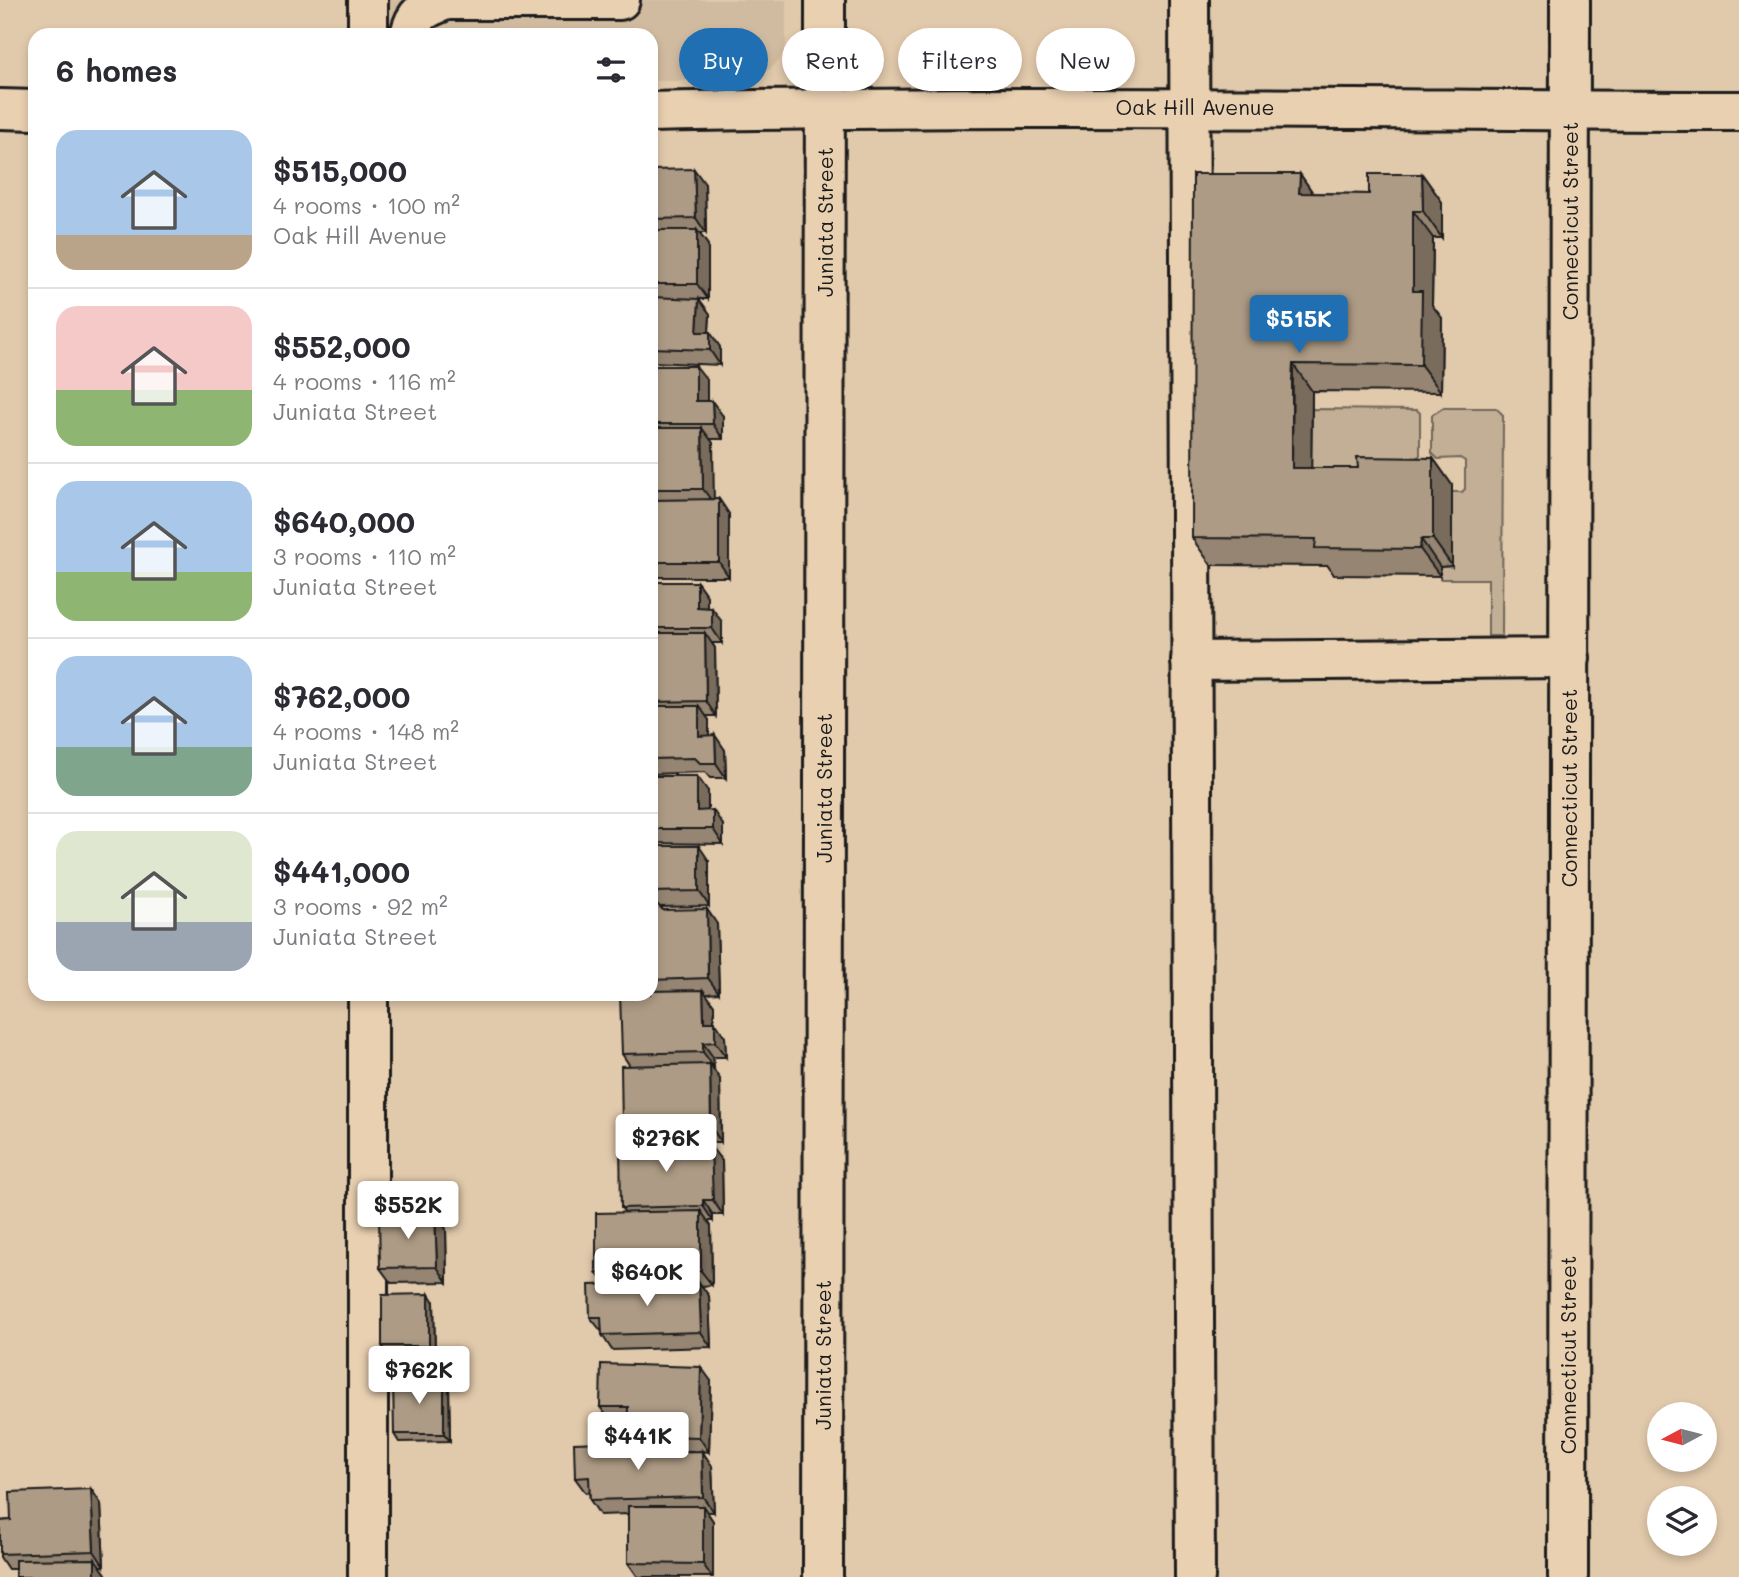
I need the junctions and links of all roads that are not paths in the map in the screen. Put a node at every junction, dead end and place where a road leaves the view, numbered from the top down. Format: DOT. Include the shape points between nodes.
graph roads {
  1 [pos="368,0"];
  2 [pos="620,0"];
  3 [pos="825,0"];
  4 [pos="1189,0"];
  5 [pos="1570,0"];
  6 [pos="368,28"];
  7 [pos="411,28"];
  8 [pos="1189,107"];
  9 [pos="826,108"];
  10 [pos="0,109"];
  11 [pos="28,110"];
  12 [pos="1571,111"];
  13 [pos="1739,111"];
  14 [pos="658,112"];
  15 [pos="1570,658"];
  16 [pos="1191,660"];
  17 [pos="368,1001"];
  18 [pos="368,1577"];
  19 [pos="823,1577"];
  20 [pos="1195,1577"];
  21 [pos="1568,1577"];
  1 -- 6 [label="street"];
  2 -- 7 [label="street" via="446,0 423,10"];
  3 -- 9 [label="street, Juniata Street"];
  4 -- 8 [label="street"];
  5 -- 12 [label="street, Connecticut Street"];
  8 -- 9 [label="street, Oak Hill Avenue"];
  8 -- 12 [label="street, Oak Hill Avenue"];
  8 -- 16 [label="street"];
  9 -- 14 [label="street, Oak Hill Avenue"];
  9 -- 19 [label="street, Juniata Street"];
  10 -- 11 [label="street"];
  12 -- 13 [label="street, Oak Hill Avenue"];
  12 -- 15 [label="street, Connecticut Street"];
  15 -- 16 [label="street"];
  15 -- 21 [label="street, Connecticut Street"];
  16 -- 20 [label="street"];
  17 -- 18 [label="street"];
}
